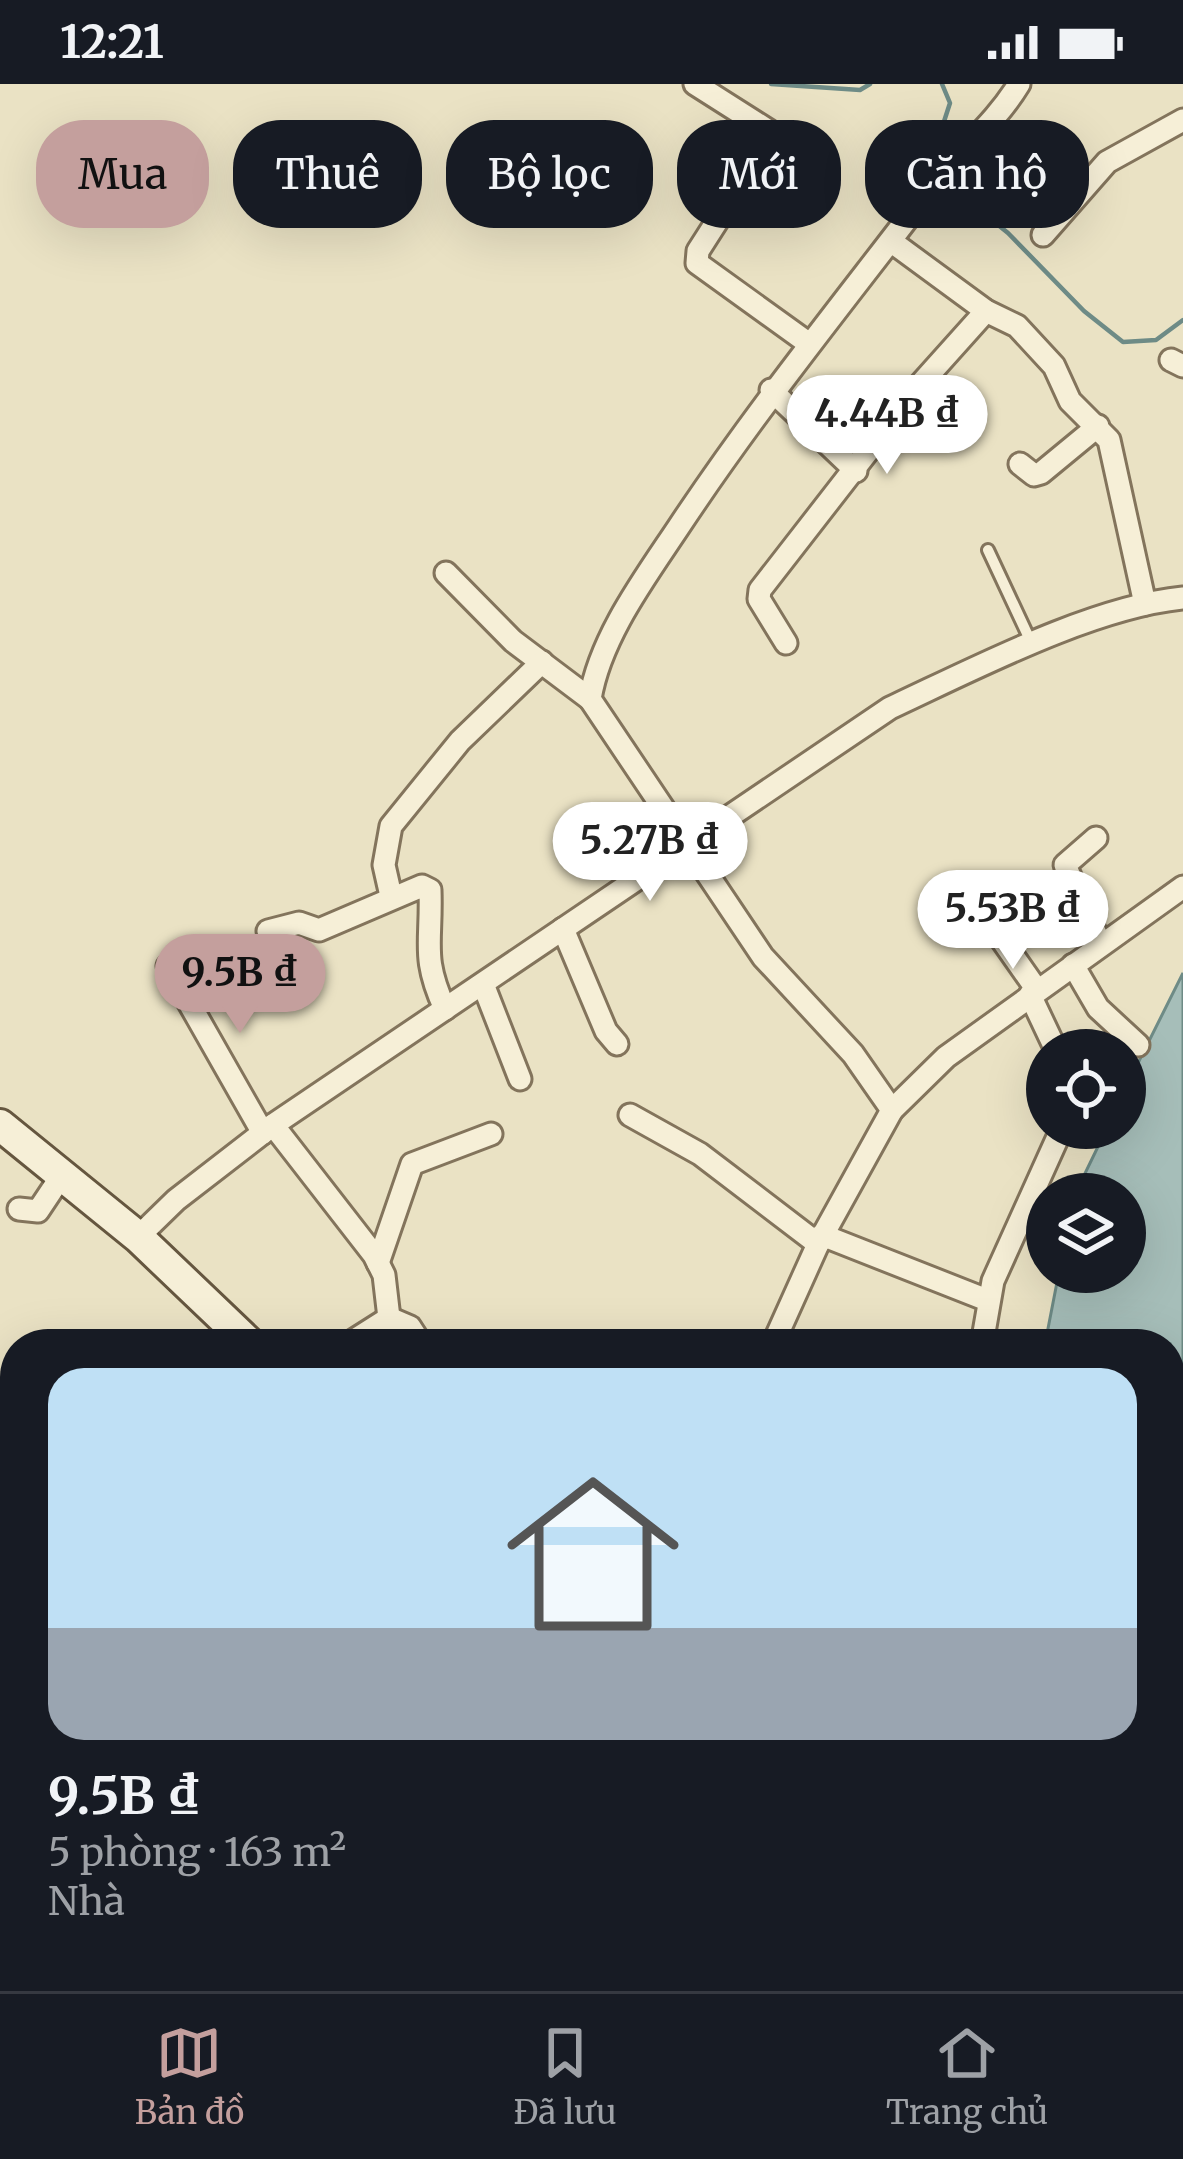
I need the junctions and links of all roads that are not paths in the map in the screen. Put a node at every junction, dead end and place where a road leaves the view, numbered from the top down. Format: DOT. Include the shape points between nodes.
graph roads {
  1 [pos="695,84"];
  2 [pos="1019,84"];
  3 [pos="1183,120"];
  4 [pos="1043,235"];
  5 [pos="892,242"];
  6 [pos="986,310"];
  7 [pos="808,343"];
  8 [pos="771,390"];
  9 [pos="1098,427"];
  10 [pos="1020,464"];
  11 [pos="856,471"];
  12 [pos="988,550"];
  13 [pos="446,573"];
  14 [pos="1183,598"];
  15 [pos="1145,604"];
  16 [pos="786,643"];
  17 [pos="1033,646"];
  18 [pos="542,662"];
  19 [pos="590,699"];
  20 [pos="1096,838"];
  21 [pos="690,842"];
  22 [pos="1183,886"];
  23 [pos="391,896"];
  24 [pos="563,929"];
  25 [pos="268,931"];
  26 [pos="997,934"];
  27 [pos="1101,945"];
  28 [pos="1073,965"];
  29 [pos="168,966"];
  30 [pos="483,985"];
  31 [pos="1033,993"];
  32 [pos="445,1009"];
  33 [pos="1048,1029"];
  34 [pos="1120,1029"];
  35 [pos="617,1044"];
  36 [pos="520,1079"];
  37 [pos="892,1110"];
  38 [pos="630,1115"];
  39 [pos="0,1125"];
  40 [pos="268,1129"];
  41 [pos="491,1134"];
  42 [pos="1053,1149"];
  43 [pos="62,1175"];
  44 [pos="19,1209"];
  45 [pos="138,1237"];
  46 [pos="820,1239"];
  47 [pos="378,1263"];
  48 [pos="987,1300"];
  49 [pos="389,1318"];
  50 [pos="234,1329"];
  51 [pos="372,1329"];
  52 [pos="411,1329"];
  53 [pos="780,1329"];
  54 [pos="984,1329"];
  1 -- 7 [label="street" via="761,122 769,140 697,263"];
  2 -- 5 [label="street"];
  3 -- 4 [label="street" via="1107,162"];
  5 -- 6 [label="street"];
  5 -- 7 [label="street"];
  6 -- 9 [label="street" via="1017,326"];
  6 -- 11 [label="street"];
  7 -- 8 [label="street"];
  8 -- 11 [label="street"];
  8 -- 19 [label="street" via="648,573"];
  9 -- 10 [label="street" via="1041,473"];
  9 -- 15 [label="street" via="1115,453"];
  11 -- 16 [label="street" via="760,590"];
  12 -- 17 [label="lane"];
  13 -- 18 [label="street"];
  14 -- 15 [label="street"];
  15 -- 17 [label="street"];
  17 -- 21 [label="street" via="890,708"];
  18 -- 19 [label="street"];
  18 -- 23 [label="street" via="460,741 391,826 384,865"];
  19 -- 21 [label="street"];
  20 -- 27 [label="street" via="1065,865"];
  21 -- 24 [label="street"];
  21 -- 37 [label="street" via="763,957 853,1054"];
  22 -- 27 [label="street"];
  23 -- 25 [label="street" via="319,930 299,923"];
  23 -- 32 [label="street" via="430,890 425,949"];
  24 -- 30 [label="street"];
  24 -- 35 [label="street"];
  26 -- 31 [label="street"];
  27 -- 28 [label="street"];
  28 -- 31 [label="street"];
  28 -- 34 [label="street" via="1097,1008"];
  29 -- 40 [label="street"];
  30 -- 32 [label="street"];
  30 -- 36 [label="street"];
  31 -- 33 [label="street"];
  31 -- 37 [label="street" via="946,1057"];
  32 -- 40 [label="street"];
  37 -- 46 [label="street"];
  38 -- 46 [label="street"];
  39 -- 43 [label="street"];
  40 -- 45 [label="street"];
  40 -- 47 [label="street"];
  41 -- 47 [label="street" via="412,1163"];
  42 -- 48 [label="street"];
  43 -- 44 [label="street" via="38,1211"];
  43 -- 45 [label="street"];
  45 -- 50 [label="street"];
  46 -- 48 [label="street"];
  46 -- 53 [label="street"];
  47 -- 49 [label="street"];
  48 -- 54 [label="street"];
  49 -- 51 [label="street"];
  49 -- 52 [label="street"];
}
